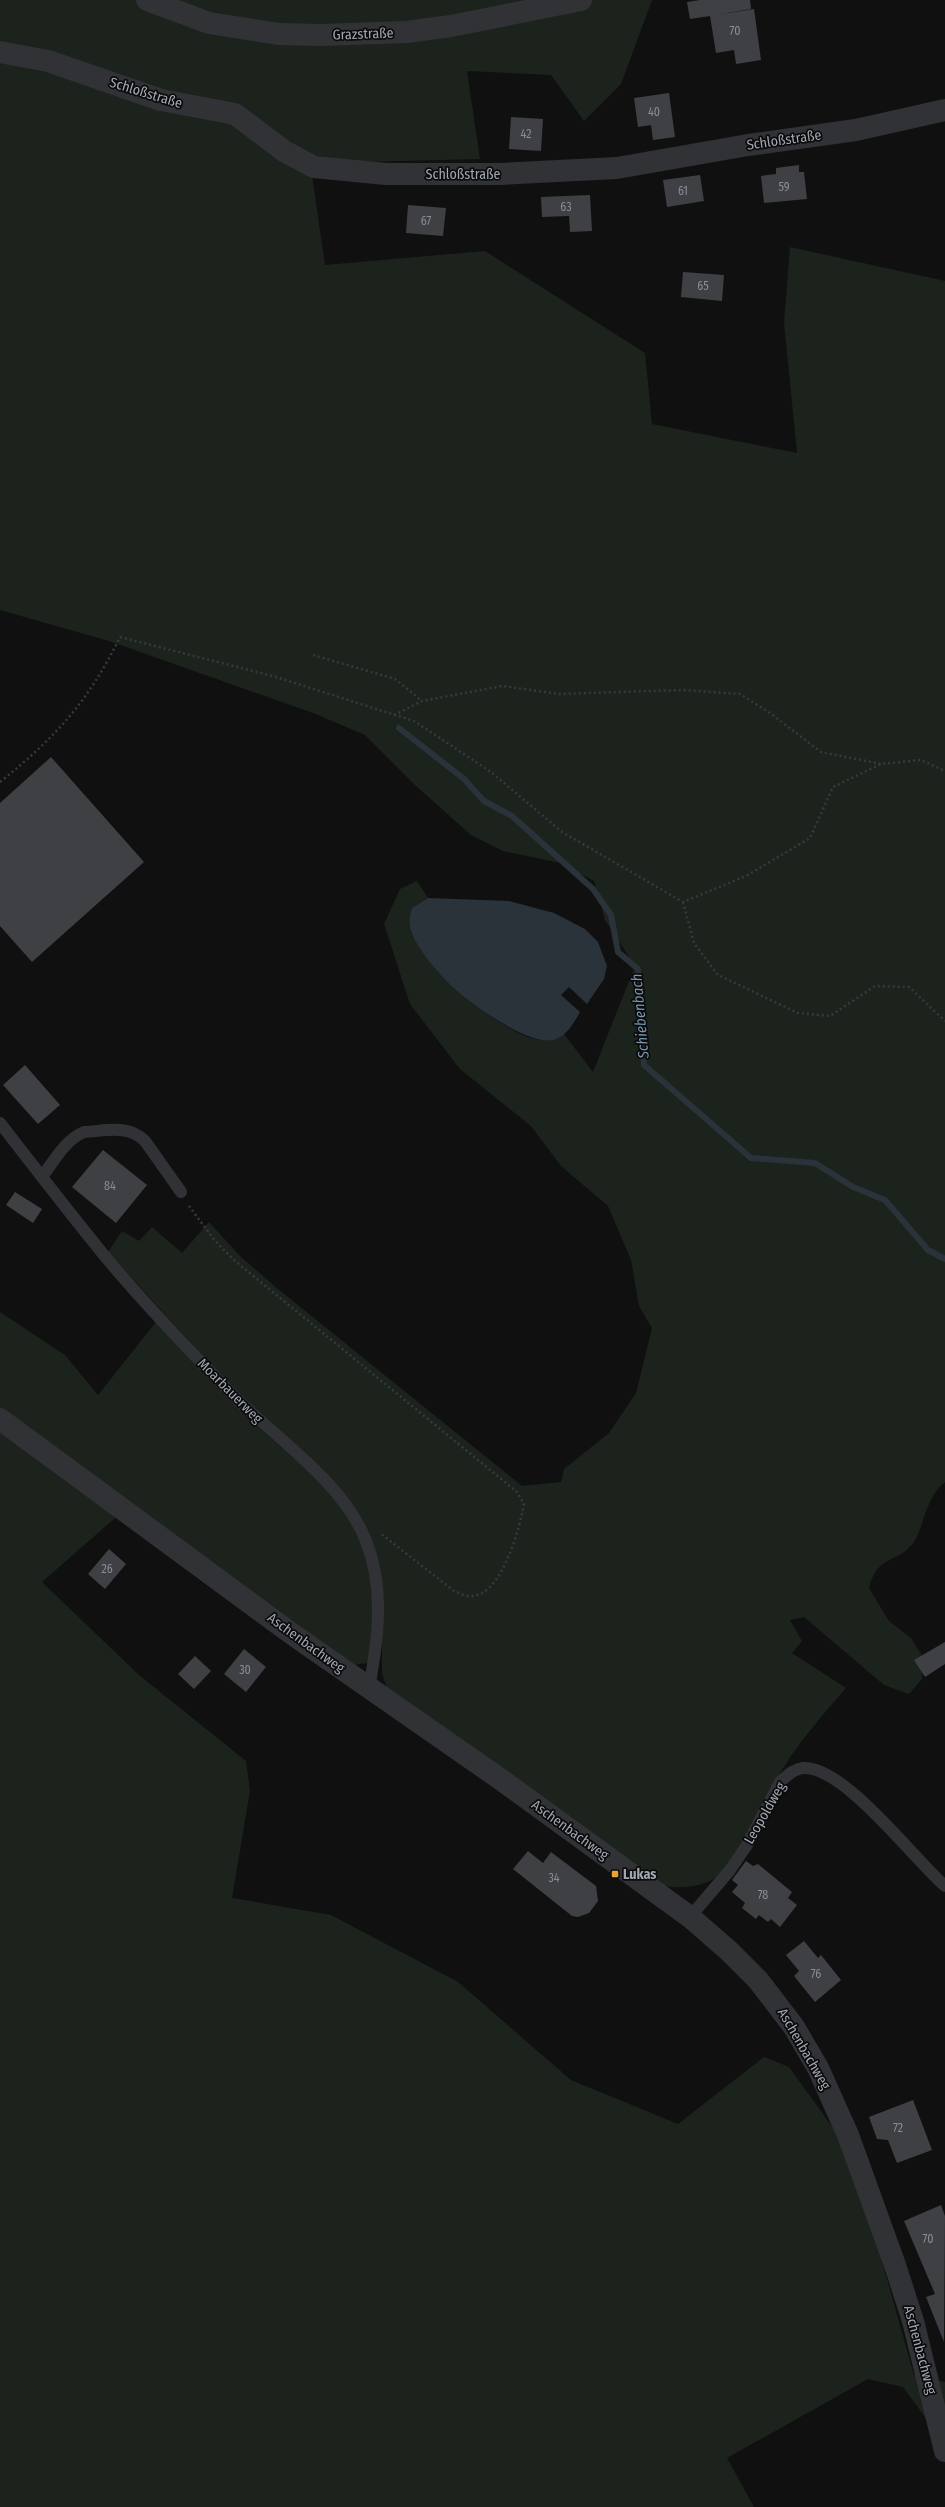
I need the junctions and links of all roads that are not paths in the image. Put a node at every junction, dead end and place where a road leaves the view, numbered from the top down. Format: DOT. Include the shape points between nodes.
graph roads {
  1 [pos="147,0"];
  2 [pos="581,0"];
  3 [pos="0,52"];
  4 [pos="945,110"];
  5 [pos="0,1123"];
  6 [pos="42,1177"];
  7 [pos="181,1192"];
  8 [pos="0,1419"];
  9 [pos="369,1688"];
  10 [pos="945,1886"];
  11 [pos="690,1917"];
  12 [pos="945,2451"];
  1 -- 2 [label="street, Grazstraße" via="223,25 279,34 320,35 407,32"];
  3 -- 4 [label="street, Schloßstraße" via="48,61 161,100 235,114 284,151 314,167 386,174 499,174 617,168 748,145 856,130"];
  5 -- 6 [label="lane, Moarbauerweg"];
  6 -- 7 [label="lane" via="77,1135 84,1132 126,1129 139,1134"];
  6 -- 9 [label="lane, Moarbauerweg" via="104,1255 159,1317 251,1414 336,1493 355,1517 373,1562 377,1596 378,1636"];
  8 -- 9 [label="street, Aschenbachweg"];
  9 -- 11 [label="street, Aschenbachweg" via="503,1781"];
  10 -- 11 [label="lane, Leopoldweg" via="838,1780 826,1773 803,1768 787,1775 780,1782 747,1845 730,1870"];
  11 -- 12 [label="street, Aschenbachweg" via="729,1951 777,2002 818,2068 848,2135 895,2265 913,2321"];
}
